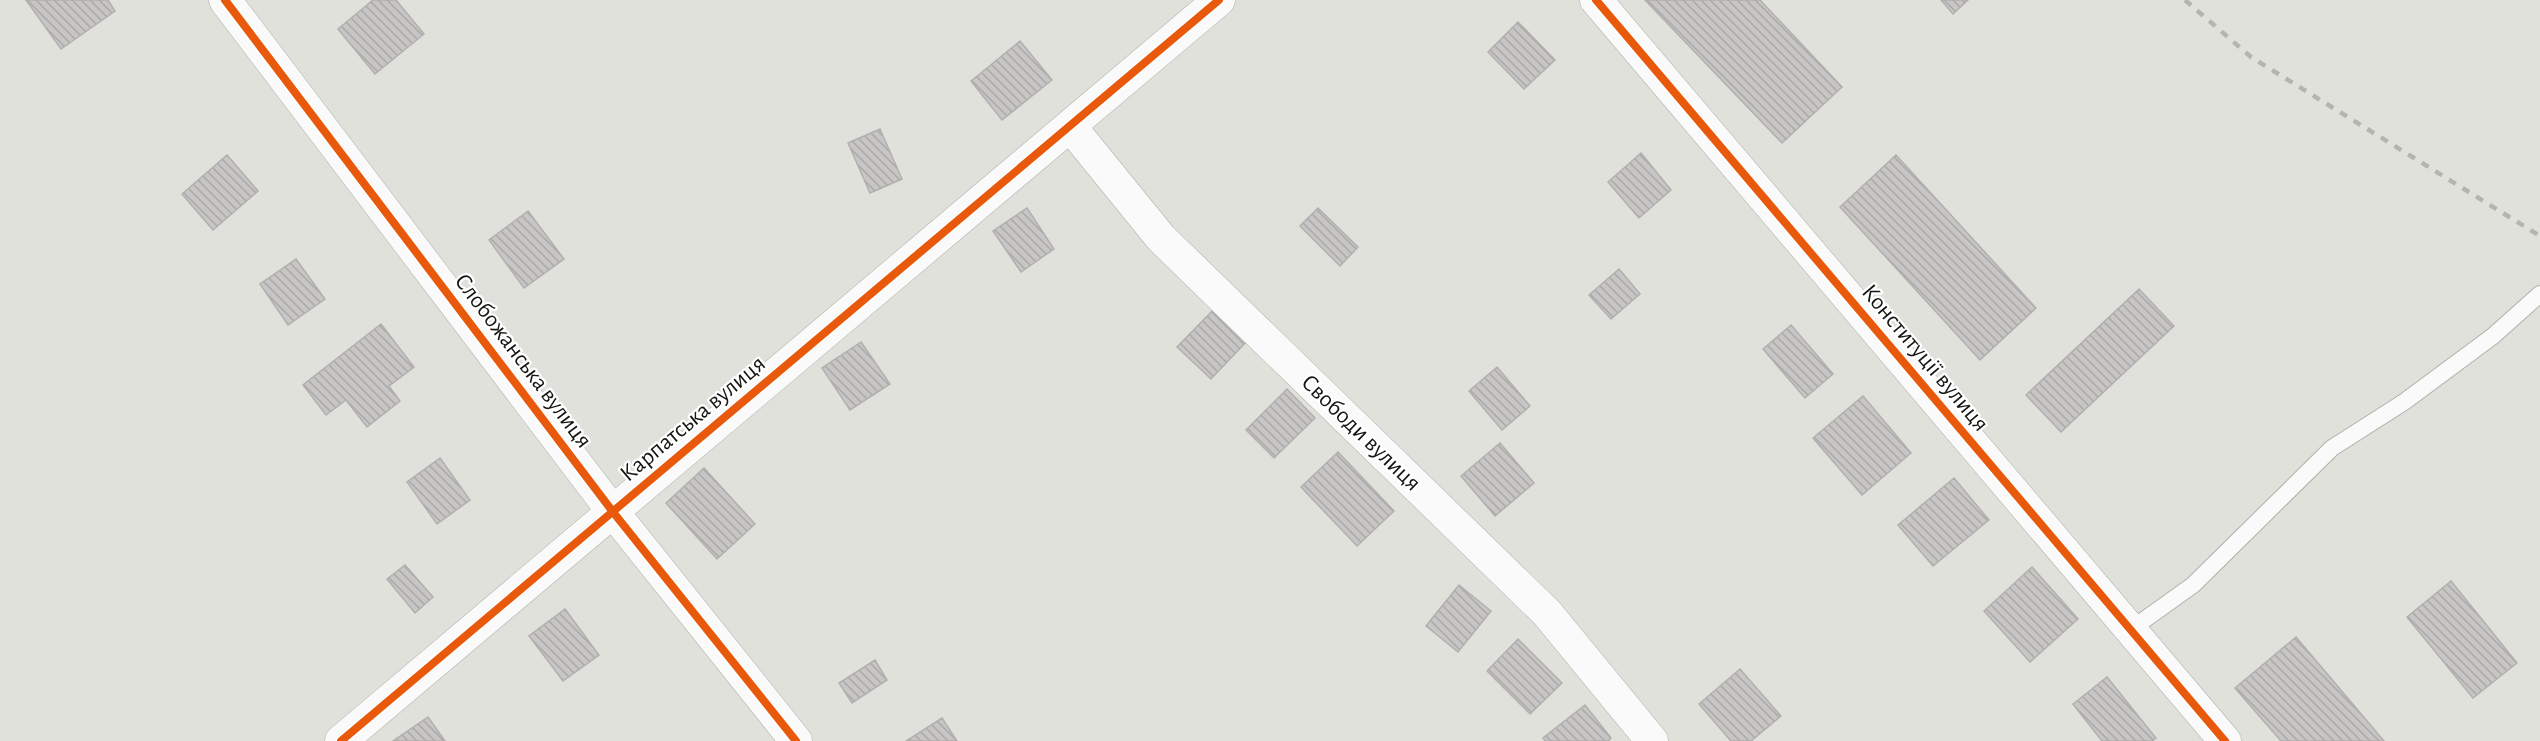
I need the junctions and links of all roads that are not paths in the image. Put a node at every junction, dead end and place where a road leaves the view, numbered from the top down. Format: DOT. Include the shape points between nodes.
graph roads {
  1 [pos="225,0"];
  2 [pos="1219,0"];
  3 [pos="1596,0"];
  4 [pos="1070,126"];
  5 [pos="2540,294"];
  6 [pos="613,512"];
  7 [pos="2130,630"];
  8 [pos="341,741"];
  9 [pos="796,741"];
  10 [pos="1652,741"];
  11 [pos="2225,741"];
  1 -- 6 [label="street, Слобожанська вулиця"];
  2 -- 4 [label="street"];
  3 -- 7 [label="street, Конституції вулиця"];
  4 -- 6 [label="street, Карпатська вулиця"];
  4 -- 10 [label="street, Свободи вулиця" via="1161,238 1547,613"];
  5 -- 7 [label="lane" via="2493,336 2404,402 2332,448 2193,585"];
  6 -- 8 [label="street, Карпатська вулиця"];
  6 -- 9 [label="street, Слобожанська вулиця"];
  7 -- 11 [label="street, Конституції вулиця"];
}
